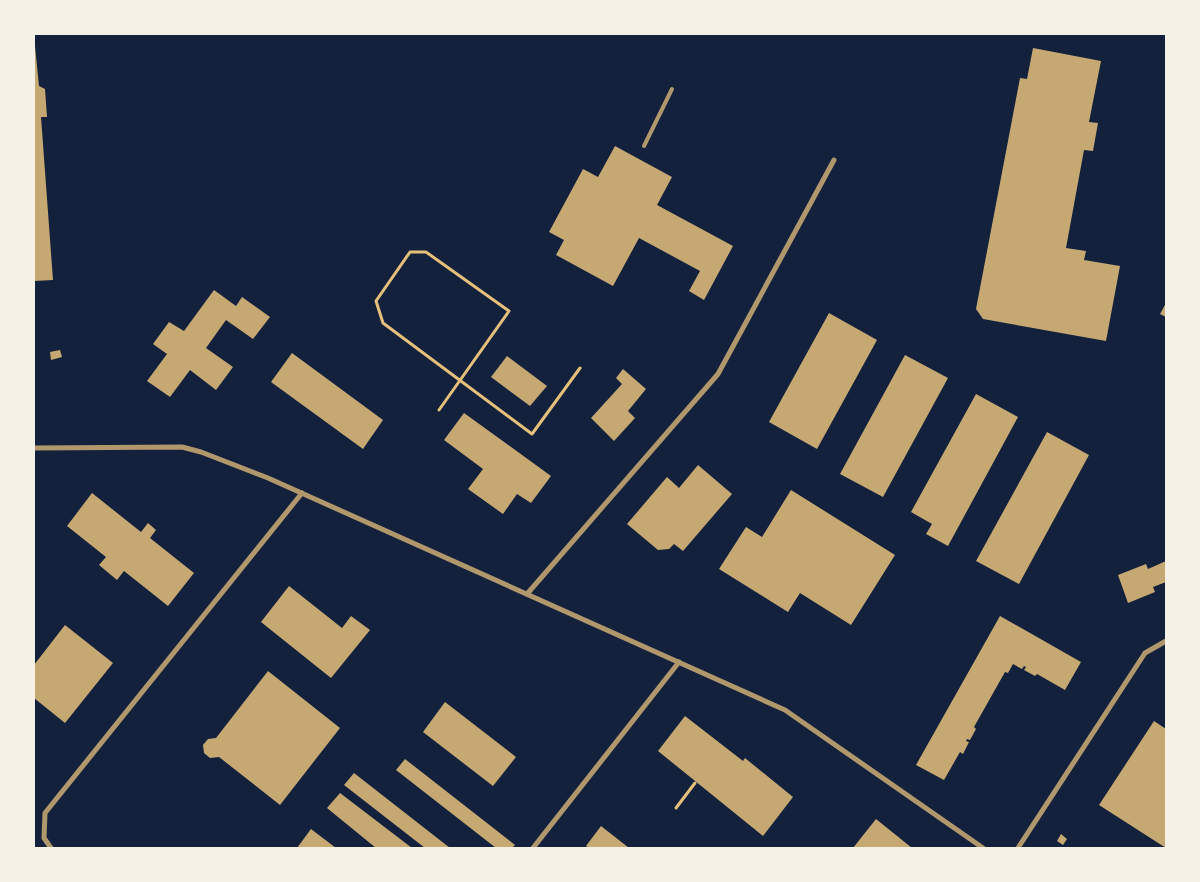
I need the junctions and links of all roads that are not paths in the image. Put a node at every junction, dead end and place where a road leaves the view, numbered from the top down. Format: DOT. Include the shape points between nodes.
graph roads {
  1 [pos="672,90"];
  2 [pos="644,146"];
  3 [pos="834,160"];
  4 [pos="34,448"];
  5 [pos="302,493"];
  6 [pos="527,594"];
  7 [pos="1166,641"];
  8 [pos="679,662"];
  9 [pos="51,848"];
  10 [pos="533,848"];
  11 [pos="983,848"];
  12 [pos="1018,848"];
  1 -- 2 [label="lane"];
  3 -- 6 [label="street" via="718,374"];
  4 -- 5 [label="street" via="182,447"];
  5 -- 6 [label="street"];
  5 -- 9 [label="street" via="45,813 44,838"];
  6 -- 8 [label="street"];
  7 -- 12 [label="street" via="1145,653"];
  8 -- 10 [label="street"];
  8 -- 11 [label="street" via="785,710"];
}
